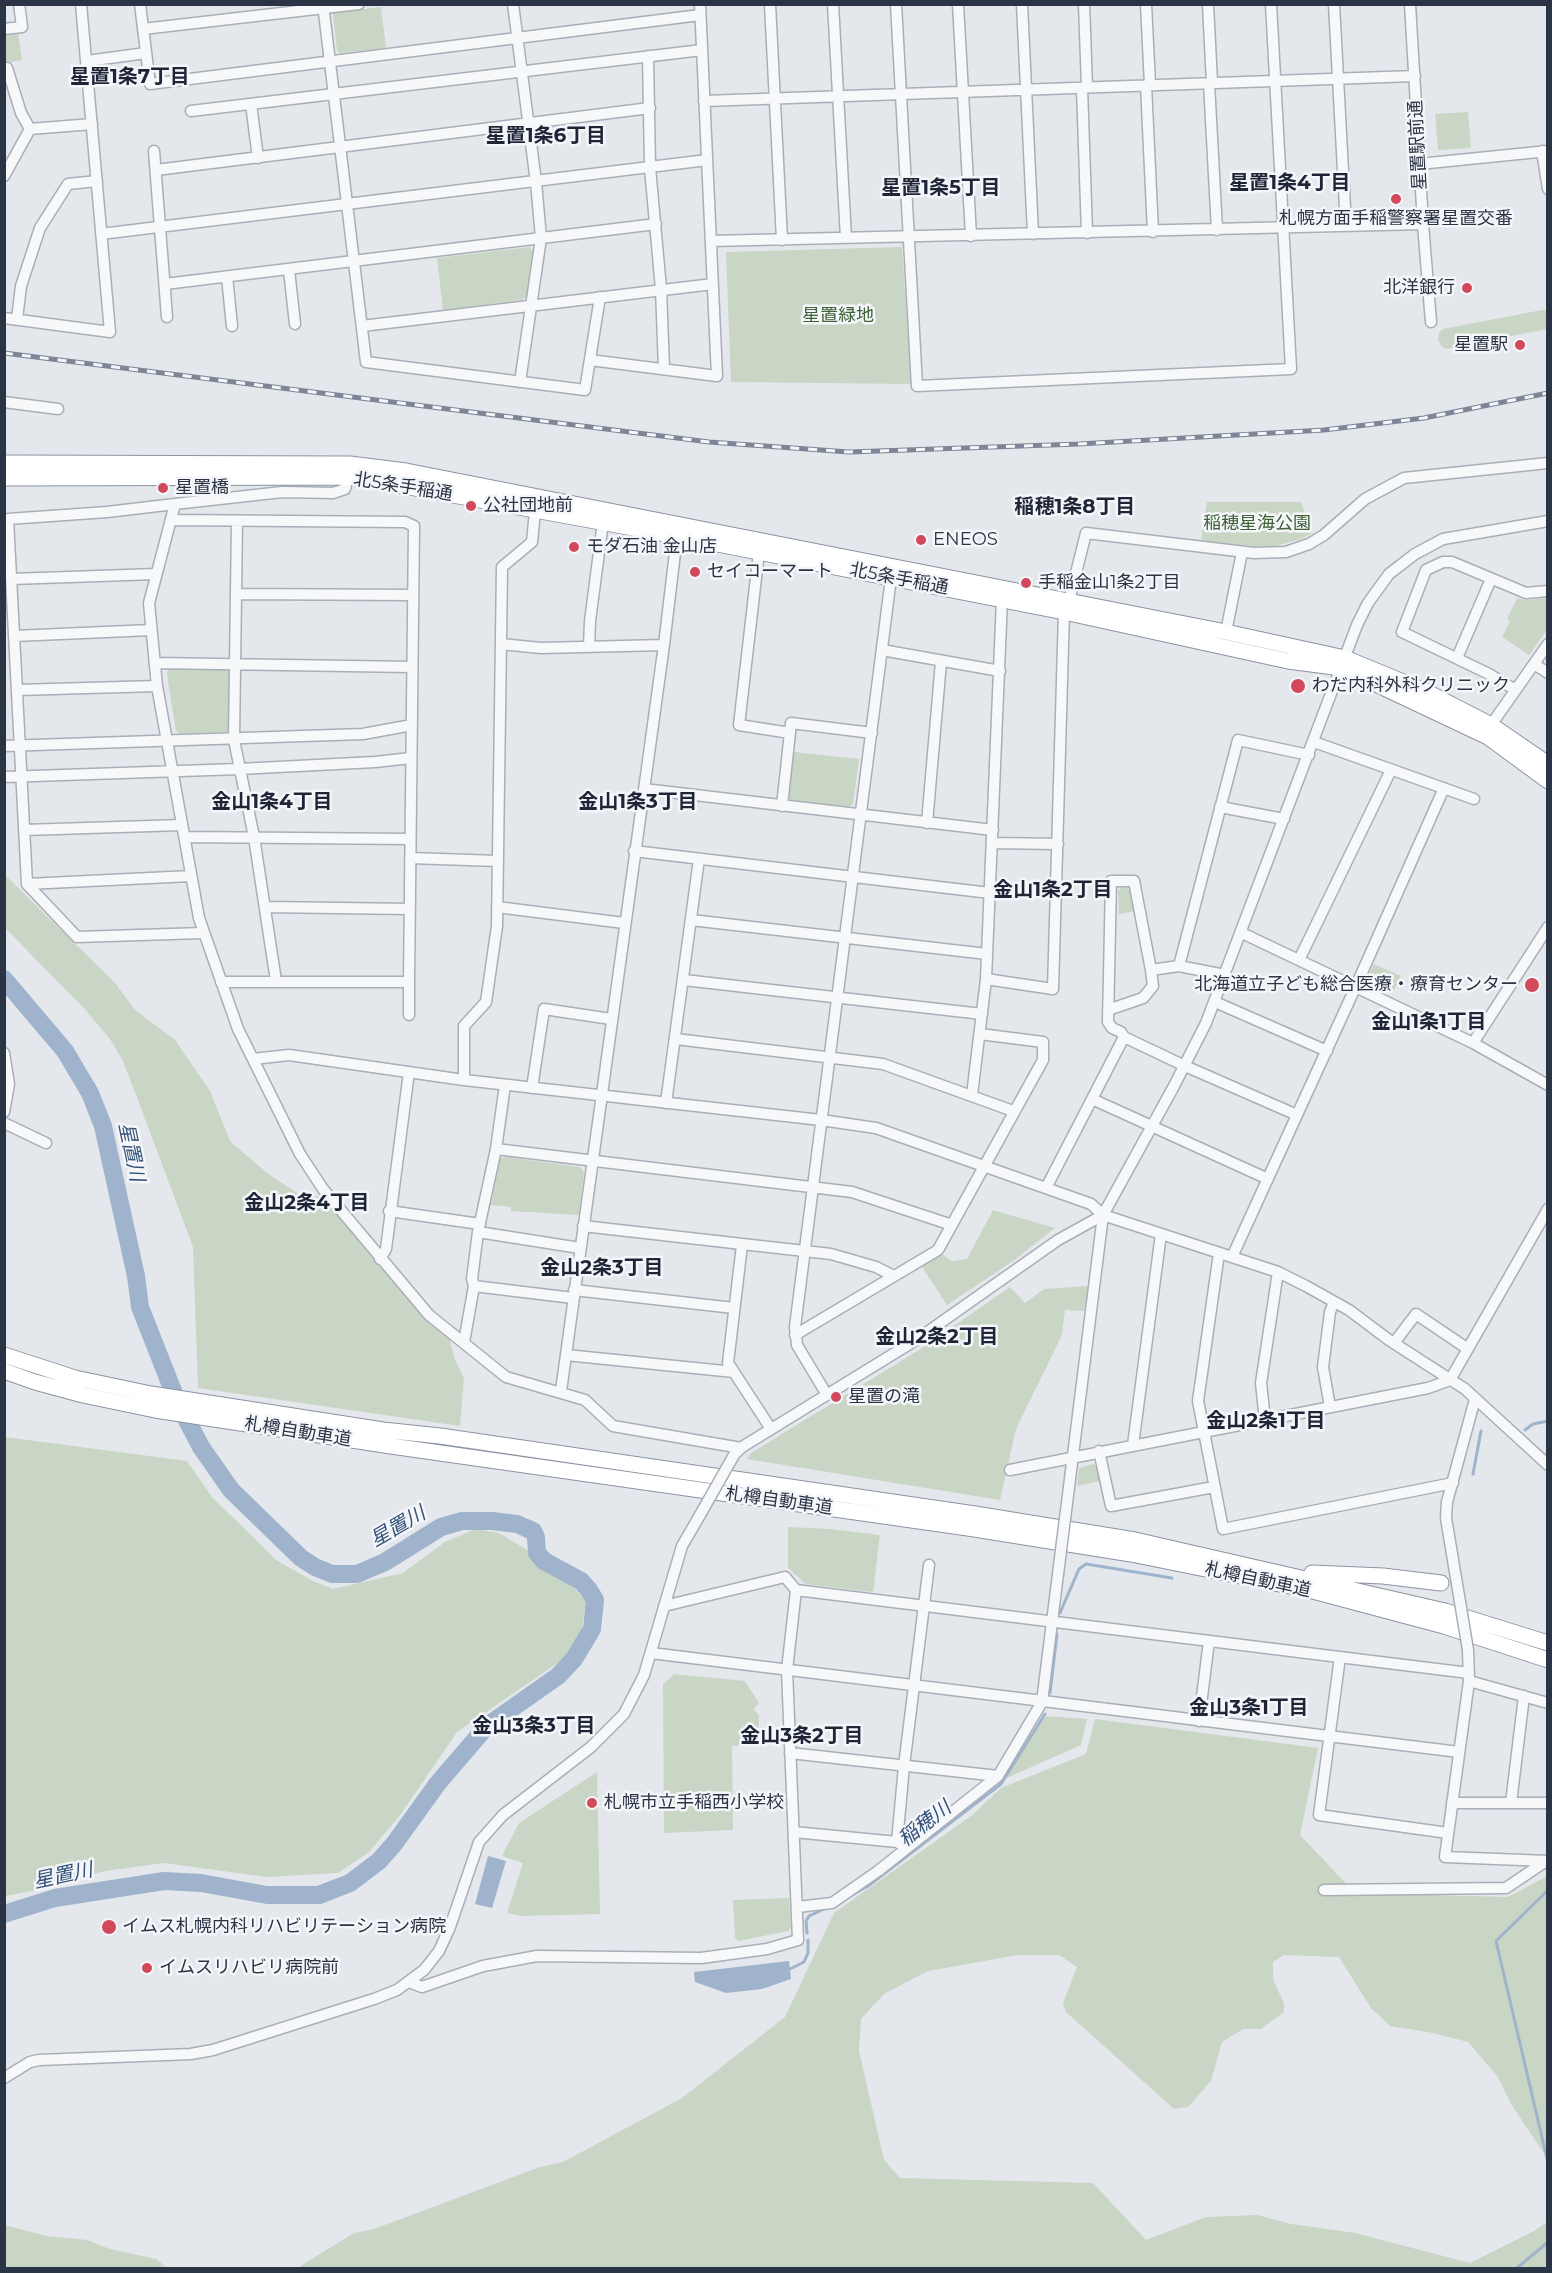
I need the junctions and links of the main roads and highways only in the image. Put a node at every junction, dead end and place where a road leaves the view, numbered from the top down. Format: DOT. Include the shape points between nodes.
graph roads {
  1 [pos="4,463"];
  2 [pos="350,470"];
  3 [pos="4,478"];
  4 [pos="1067,606"];
  5 [pos="1343,663"];
  6 [pos="1548,764"];
  7 [pos="1548,781"];
  8 [pos="4,1355"];
  9 [pos="4,1371"];
  10 [pos="1276,1572"];
  11 [pos="1441,1583"];
  12 [pos="1548,1643"];
  13 [pos="1548,1660"];
  1 -- 2 [label="highway, 北5条手稲通"];
  2 -- 3 [label="highway, 北5条手稲通"];
  2 -- 4 [label="highway, 北5条手稲通" via="535,511 1002,600"];
  2 -- 4 [label="highway, 北5条手稲通" via="406,471"];
  4 -- 5 [label="highway, 北5条手稲通" via="1226,632"];
  4 -- 5 [label="highway, 北5条手稲通" via="1288,661"];
  5 -- 6 [label="highway, 北5条手稲通" via="1425,691 1491,726"];
  5 -- 7 [label="highway, 北5条手稲通" via="1488,737"];
  8 -- 10 [label="highway, 札樽自動車道" via="75,1378 151,1394 975,1514 1135,1540"];
  9 -- 13 [label="highway, 札樽自動車道" via="155,1410 1131,1554 1309,1590 1444,1626"];
  10 -- 11 [label="highway" via="1383,1576"];
  10 -- 12 [label="highway, 札樽自動車道" via="1445,1611"];
}
